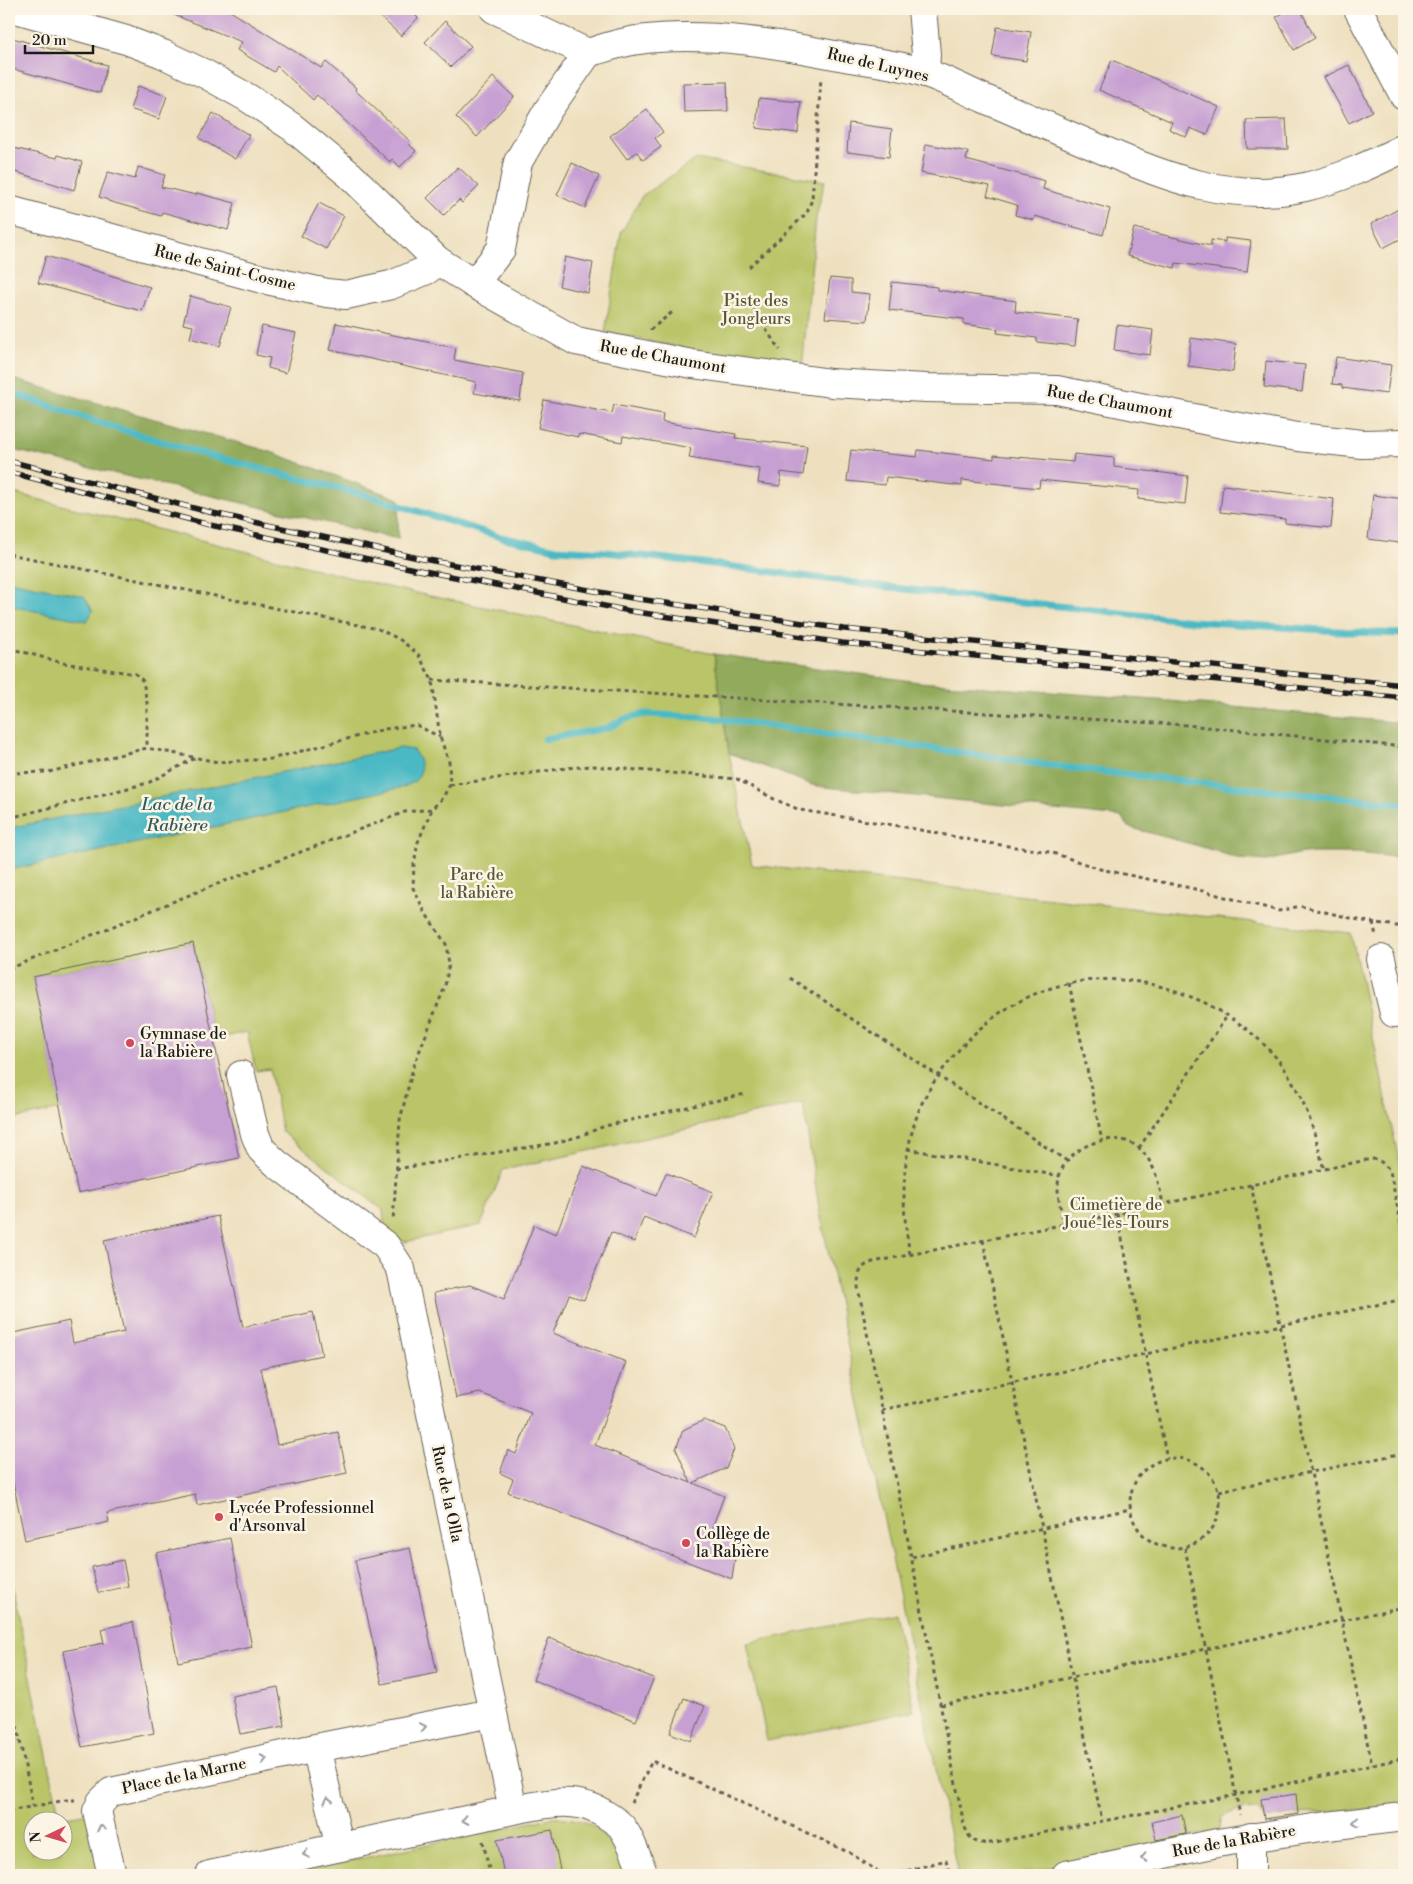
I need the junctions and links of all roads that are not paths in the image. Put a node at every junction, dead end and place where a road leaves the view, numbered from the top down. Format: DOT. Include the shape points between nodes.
graph roads {
  1 [pos="16,9"];
  2 [pos="494,9"];
  3 [pos="922,9"];
  4 [pos="1358,9"];
  5 [pos="588,52"];
  6 [pos="925,73"];
  7 [pos="1404,96"];
  8 [pos="1404,148"];
  9 [pos="9,210"];
  10 [pos="437,260"];
  11 [pos="474,284"];
  12 [pos="1404,443"];
  13 [pos="1381,959"];
  14 [pos="1404,1012"];
  15 [pos="241,1076"];
  16 [pos="492,1713"];
  17 [pos="316,1748"];
  18 [pos="513,1810"];
  19 [pos="1404,1817"];
  20 [pos="1247,1838"];
  21 [pos="340,1847"];
  22 [pos="112,1875"];
  23 [pos="210,1875"];
  24 [pos="644,1875"];
  25 [pos="1066,1875"];
  26 [pos="1251,1875"];
  1 -- 10 [label="street, Rue de Chaumont" via="126,40 163,54 248,98 292,127 350,175"];
  2 -- 5 [label="street"];
  3 -- 6 [label="street"];
  4 -- 7 [label="street"];
  5 -- 6 [label="street, Rue de Luynes" via="636,40 719,37 823,52"];
  5 -- 11 [label="street" via="548,110 518,162 501,249"];
  6 -- 8 [label="street, Rue de Luynes" via="1146,168 1208,188 1268,191 1303,187 1339,178"];
  9 -- 10 [label="street, Rue de Saint-Cosme" via="262,279 327,293 346,295 391,285 426,270"];
  10 -- 11 [label="street, Rue de Chaumont"];
  11 -- 12 [label="street, Rue de Chaumont" via="576,340 692,364 831,383 1057,390 1298,437 1362,444"];
  13 -- 14 [label="street" via="1394,1012"];
  15 -- 16 [label="street, Rue de la Olla" via="260,1149 386,1246 401,1269"];
  17 -- 16 [label="street, Place de la Marne, one-way"];
  16 -- 18 [label="street, Rue de la Olla"];
  21 -- 17 [label="street, one-way"];
  22 -- 17 [label="street, Place de la Marne, one-way" via="97,1810 111,1792"];
  18 -- 21 [label="street, one-way"];
  18 -- 24 [label="street" via="555,1802 596,1808 620,1824"];
  19 -- 20 [label="street, Rue de la Rabière, one-way"];
  20 -- 25 [label="street, Rue de la Rabière, one-way"];
  20 -- 26 [label="street"];
  21 -- 23 [label="street, one-way"];
}
